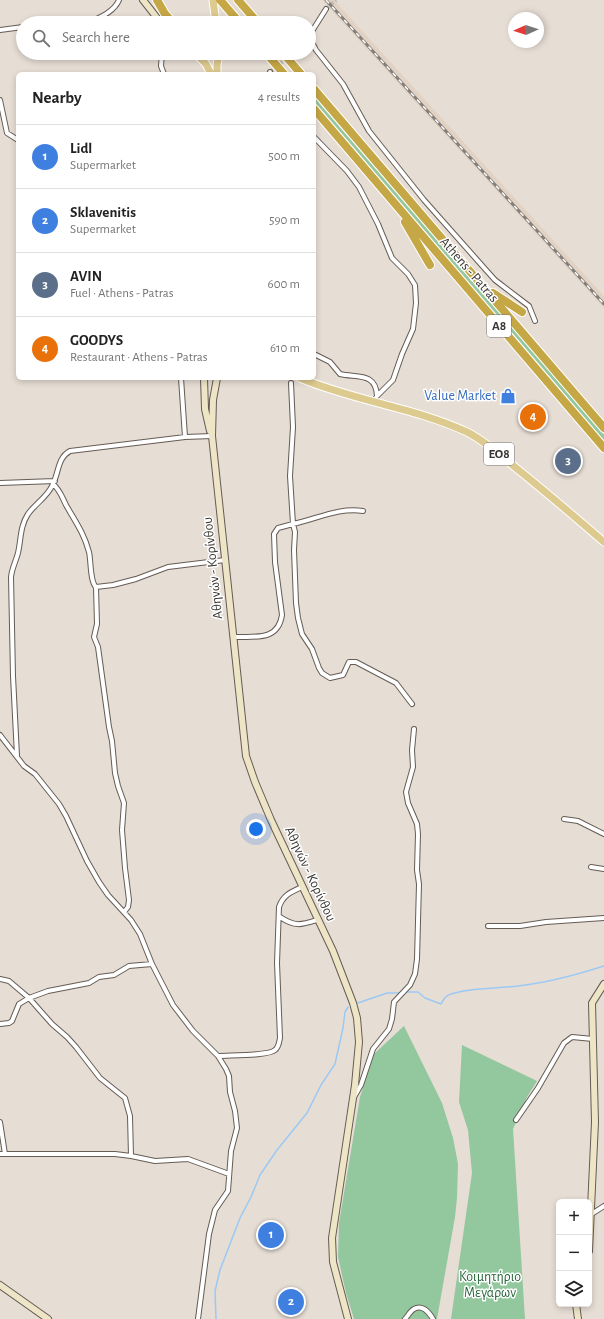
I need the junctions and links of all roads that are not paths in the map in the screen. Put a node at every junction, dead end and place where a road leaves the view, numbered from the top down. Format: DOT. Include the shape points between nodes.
graph roads {
  1 [pos="119,0"];
  2 [pos="143,0"];
  3 [pos="157,0"];
  4 [pos="214,0"];
  5 [pos="220,0"];
  6 [pos="238,0"];
  7 [pos="326,9"];
  8 [pos="101,16"];
  9 [pos="156,16"];
  10 [pos="166,16"];
  11 [pos="215,16"];
  12 [pos="234,16"];
  13 [pos="252,16"];
  14 [pos="316,25"];
  15 [pos="16,28"];
  16 [pos="0,30"];
  17 [pos="316,50"];
  18 [pos="161,60"];
  19 [pos="201,60"];
  20 [pos="218,60"];
  21 [pos="272,60"];
  22 [pos="289,60"];
  23 [pos="163,72"];
  24 [pos="210,72"];
  25 [pos="217,72"];
  26 [pos="282,72"];
  27 [pos="299,72"];
  28 [pos="316,91"];
  29 [pos="0,100"];
  30 [pos="316,111"];
  31 [pos="16,139"];
  32 [pos="316,139"];
  33 [pos="395,204"];
  34 [pos="430,265"];
  35 [pos="484,287"];
  36 [pos="522,312"];
  37 [pos="535,321"];
  38 [pos="316,355"];
  39 [pos="181,380"];
  40 [pos="204,380"];
  41 [pos="217,380"];
  42 [pos="305,380"];
  43 [pos="291,383"];
  44 [pos="376,399"];
  45 [pos="604,428"];
  46 [pos="212,436"];
  47 [pos="185,437"];
  48 [pos="604,448"];
  49 [pos="54,482"];
  50 [pos="0,483"];
  51 [pos="363,511"];
  52 [pos="293,524"];
  53 [pos="604,542"];
  54 [pos="225,560"];
  55 [pos="96,587"];
  56 [pos="233,637"];
  57 [pos="412,704"];
  58 [pos="414,729"];
  59 [pos="0,735"];
  60 [pos="17,756"];
  61 [pos="564,819"];
  62 [pos="604,834"];
  63 [pos="591,867"];
  64 [pos="604,869"];
  65 [pos="302,887"];
  66 [pos="124,912"];
  67 [pos="280,917"];
  68 [pos="604,918"];
  69 [pos="317,920"];
  70 [pos="488,926"];
  71 [pos="152,964"];
  72 [pos="0,979"];
  73 [pos="604,984"];
  74 [pos="29,998"];
  75 [pos="0,1024"];
  76 [pos="593,1039"];
  77 [pos="218,1056"];
  78 [pos="353,1099"];
  79 [pos="516,1120"];
  80 [pos="0,1122"];
  81 [pos="2,1154"];
  82 [pos="131,1156"];
  83 [pos="229,1174"];
  84 [pos="591,1199"];
  85 [pos="604,1206"];
  86 [pos="592,1214"];
  87 [pos="0,1285"];
  88 [pos="576,1307"];
  89 [pos="48,1319"];
  90 [pos="198,1319"];
  91 [pos="348,1319"];
  92 [pos="405,1319"];
  93 [pos="433,1319"];
  94 [pos="578,1319"];
  1 -- 8 [label="street" via="113,9"];
  2 -- 9 [label="main road"];
  3 -- 10 [label="highway"];
  4 -- 11 [label="main road"];
  5 -- 12 [label="highway"];
  6 -- 13 [label="highway"];
  7 -- 14 [label="street"];
  15 -- 16 [label="street"];
  17 -- 37 [label="street" via="343,84 369,131 424,200 495,280 529,306"];
  18 -- 23 [label="street"];
  19 -- 24 [label="main road"];
  20 -- 25 [label="main road"];
  21 -- 26 [label="highway"];
  22 -- 27 [label="highway"];
  28 -- 35 [label="highway, Athens - Patras / Α8"];
  29 -- 31 [label="street" via="6,133"];
  30 -- 33 [label="highway, Athens - Patras / Α8"];
  32 -- 44 [label="street" via="359,187 392,258 408,274 415,286 416,308 413,329 392,383"];
  33 -- 34 [label="highway"];
  33 -- 48 [label="highway, Athens - Patras / Α8"];
  35 -- 36 [label="highway"];
  35 -- 45 [label="highway, Athens - Patras / Α8"];
  38 -- 44 [label="street" via="330,362 340,374 362,376 369,380 375,386"];
  39 -- 47 [label="street"];
  40 -- 46 [label="main road, Αθηνών - Κορίνθου" via="205,409"];
  41 -- 46 [label="main road, Αθηνών - Κορίνθου" via="212,412"];
  42 -- 44 [label="main road, ΕΟ8"];
  43 -- 52 [label="street" via="293,427 290,476"];
  44 -- 53 [label="main road, ΕΟ8" via="453,426 479,439"];
  46 -- 47 [label="street"];
  46 -- 54 [label="main road, Αθηνών - Κορίνθου"];
  47 -- 49 [label="street" via="70,451 62,459"];
  49 -- 50 [label="street"];
  49 -- 55 [label="street" via="84,536 91,562 92,582"];
  49 -- 60 [label="street" via="24,520 18,553 11,571"];
  51 -- 52 [label="street" via="340,510"];
  52 -- 56 [label="street" via="278,528 274,534 282,615 280,625 267,635"];
  52 -- 57 [label="street" via="298,618 302,634 319,668 326,677 336,678 343,675 349,662 360,664 396,683"];
  54 -- 55 [label="street" via="168,567 120,584"];
  54 -- 56 [label="main road, Αθηνών - Κορίνθου"];
  55 -- 66 [label="street" via="97,624 94,637 98,647 116,780 124,803 122,830 129,900"];
  56 -- 65 [label="main road, Αθηνών - Κορίνθου" via="246,756 271,820"];
  58 -- 78 [label="street" via="413,767 406,792 418,834 419,884 415,974 410,985 394,1002 388,1029 373,1049 364,1079"];
  59 -- 60 [label="street"];
  60 -- 66 [label="street" via="59,804 99,882"];
  61 -- 62 [label="street" via="578,822"];
  63 -- 64 [label="street"];
  65 -- 67 [label="street" via="281,900"];
  65 -- 69 [label="main road, Αθηνών - Κορίνθου"];
  66 -- 71 [label="street" via="140,934"];
  67 -- 69 [label="street" via="296,925"];
  67 -- 77 [label="street" via="277,963 280,1038 278,1047 270,1053"];
  68 -- 70 [label="street" via="520,926"];
  69 -- 78 [label="main road, Αθηνών - Κορίνθου" via="346,983 357,1018 359,1042"];
  71 -- 74 [label="street" via="129,966 114,975 99,977 89,983 48,991"];
  71 -- 77 [label="street" via="178,1012"];
  72 -- 74 [label="street" via="9,981"];
  73 -- 76 [label="main road" via="592,1003"];
  74 -- 75 [label="street" via="19,1004 12,1021"];
  74 -- 82 [label="street" via="76,1047 100,1078 125,1098 130,1116"];
  76 -- 79 [label="street" via="572,1037 564,1043"];
  76 -- 84 [label="main road" via="595,1122"];
  77 -- 83 [label="street" via="229,1076 237,1128"];
  78 -- 91 [label="main road, Αθηνών - Κορίνθου" via="332,1238 335,1272"];
  80 -- 81 [label="street"];
  81 -- 82 [label="street"];
  82 -- 83 [label="street" via="155,1161 188,1160"];
  83 -- 90 [label="street" via="228,1191 217,1205 210,1228"];
  85 -- 86 [label="street"];
  87 -- 89 [label="main road"];
  88 -- 94 [label="main road"];
  92 -- 93 [label="street" via="418,1307 429,1313"];
}
